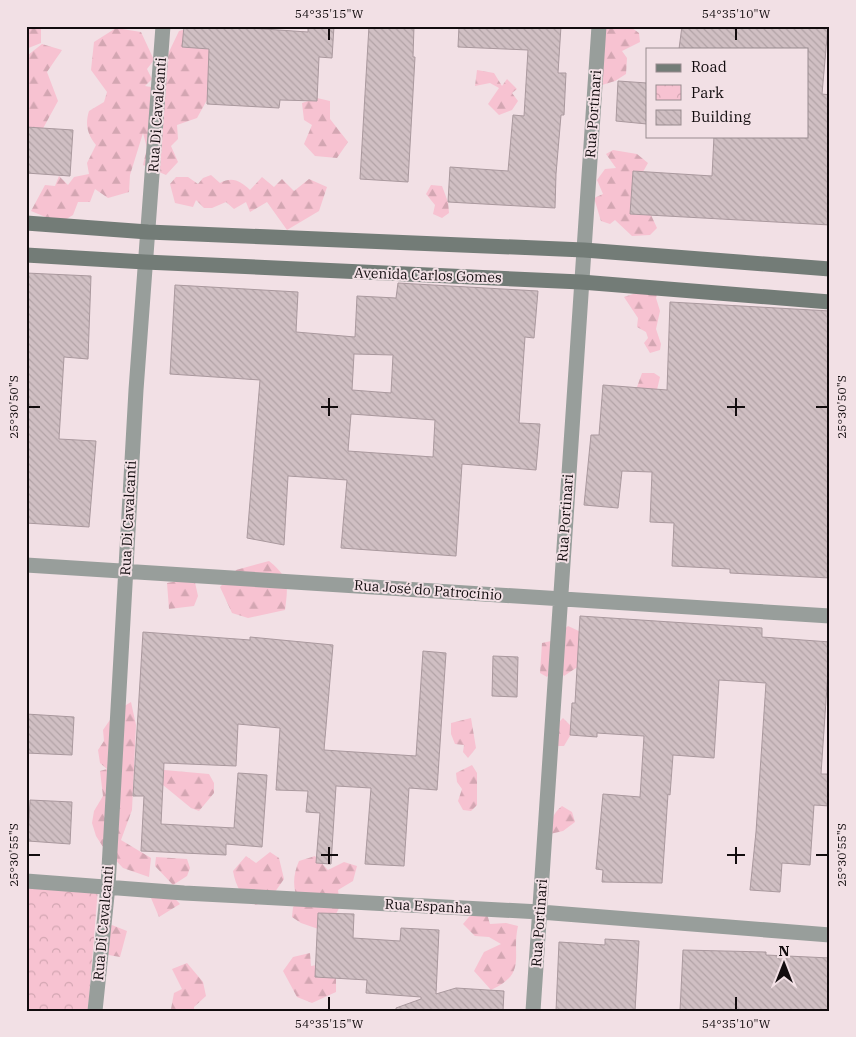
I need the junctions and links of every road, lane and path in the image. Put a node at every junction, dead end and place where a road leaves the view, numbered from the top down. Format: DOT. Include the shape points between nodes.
graph roads {
  1 [pos="163,26"];
  2 [pos="599,26"];
  3 [pos="26,223"];
  4 [pos="148,232"];
  5 [pos="584,250"];
  6 [pos="26,254"];
  7 [pos="145,262"];
  8 [pos="830,269"];
  9 [pos="581,282"];
  10 [pos="830,302"];
  11 [pos="26,565"];
  12 [pos="125,570"];
  13 [pos="560,598"];
  14 [pos="830,616"];
  15 [pos="26,881"];
  16 [pos="108,886"];
  17 [pos="540,912"];
  18 [pos="830,935"];
  19 [pos="95,1011"];
  20 [pos="533,1011"];
  1 -- 4 [label="street, Rua Di Cavalcanti"];
  2 -- 5 [label="street, Rua Portinari"];
  3 -- 4 [label="street"];
  4 -- 5 [label="street"];
  4 -- 7 [label="street, Rua Di Cavalcanti"];
  5 -- 8 [label="street"];
  5 -- 9 [label="street, Rua Portinari"];
  6 -- 7 [label="street, Avenida Carlos Gomes"];
  7 -- 9 [label="street, Avenida Carlos Gomes"];
  7 -- 12 [label="street, Rua Di Cavalcanti"];
  9 -- 10 [label="street, Avenida Carlos Gomes"];
  9 -- 13 [label="street, Rua Portinari"];
  11 -- 12 [label="street, Rua José do Patrocínio"];
  12 -- 13 [label="street, Rua José do Patrocínio"];
  12 -- 16 [label="street, Rua Di Cavalcanti"];
  13 -- 14 [label="street, Rua José do Patrocínio"];
  13 -- 17 [label="street, Rua Portinari"];
  15 -- 16 [label="street, Rua Espanha"];
  16 -- 17 [label="street, Rua Espanha"];
  16 -- 19 [label="street, Rua Di Cavalcanti"];
  17 -- 18 [label="street, Rua Espanha"];
  17 -- 20 [label="street, Rua Portinari"];
}
